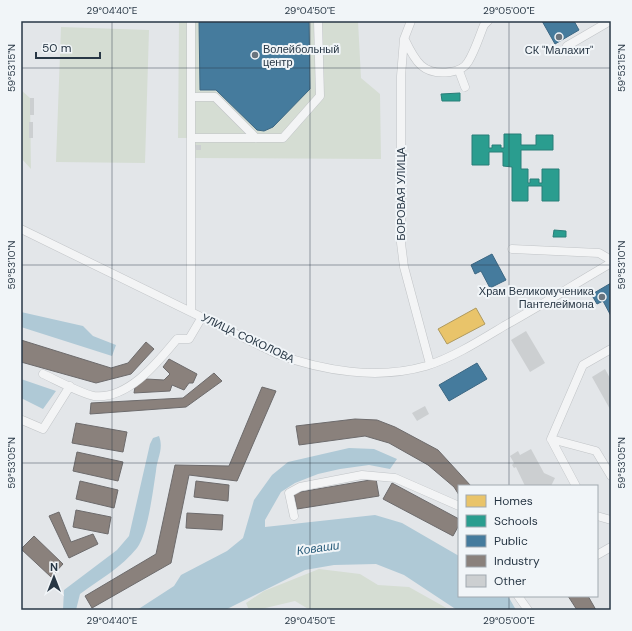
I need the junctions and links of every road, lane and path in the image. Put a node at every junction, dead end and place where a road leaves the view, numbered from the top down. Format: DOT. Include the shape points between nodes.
graph roads {
  1 [pos="190,21"];
  2 [pos="318,21"];
  3 [pos="411,21"];
  4 [pos="488,21"];
  5 [pos="610,21"];
  6 [pos="404,39"];
  7 [pos="567,46"];
  8 [pos="459,71"];
  9 [pos="465,87"];
  10 [pos="191,97"];
  11 [pos="191,138"];
  12 [pos="256,138"];
  13 [pos="21,229"];
  14 [pos="512,249"];
  15 [pos="611,260"];
  16 [pos="611,263"];
  17 [pos="191,312"];
  18 [pos="202,318"];
  19 [pos="611,349"];
  20 [pos="430,364"];
  21 [pos="43,374"];
  22 [pos="70,386"];
  23 [pos="22,420"];
  24 [pos="552,439"];
  25 [pos="611,476"];
  26 [pos="575,485"];
  27 [pos="458,506"];
  28 [pos="294,516"];
  29 [pos="598,516"];
  30 [pos="611,520"];
  31 [pos="611,547"];
  32 [pos="598,554"];
  33 [pos="519,597"];
  34 [pos="528,610"];
  1 -- 10 [label="street"];
  2 -- 12 [label="street" via="320,96 282,138"];
  3 -- 6 [label="street, БОРОВАЯ УЛИЦА"];
  4 -- 8 [label="street" via="468,63"];
  5 -- 7 [label="street"];
  6 -- 8 [label="street" via="413,57 422,67 438,74"];
  6 -- 20 [label="street, БОРОВАЯ УЛИЦА" via="401,76 401,243 404,267"];
  8 -- 9 [label="street"];
  10 -- 11 [label="street"];
  10 -- 12 [label="street" via="215,97"];
  11 -- 12 [label="street"];
  11 -- 17 [label="street"];
  13 -- 17 [label="street, УЛИЦА СОКОЛОВА"];
  14 -- 15 [label="street" via="599,253"];
  16 -- 20 [label="street, УЛИЦА СОКОЛОВА" via="457,354"];
  17 -- 18 [label="street, УЛИЦА СОКОЛОВА"];
  18 -- 20 [label="street, УЛИЦА СОКОЛОВА" via="277,354 330,369 360,372 400,371"];
  18 -- 22 [label="street" via="189,339 177,339 128,387 108,396 93,396"];
  19 -- 24 [label="street" via="582,365"];
  21 -- 22 [label="street"];
  22 -- 23 [label="street" via="43,429"];
  24 -- 25 [label="street" via="596,451"];
  24 -- 26 [label="street"];
  27 -- 28 [label="street" via="395,478 362,475 300,487 289,493"];
  29 -- 30 [label="street"];
  31 -- 32 [label="street"];
  33 -- 34 [label="street"];
}
